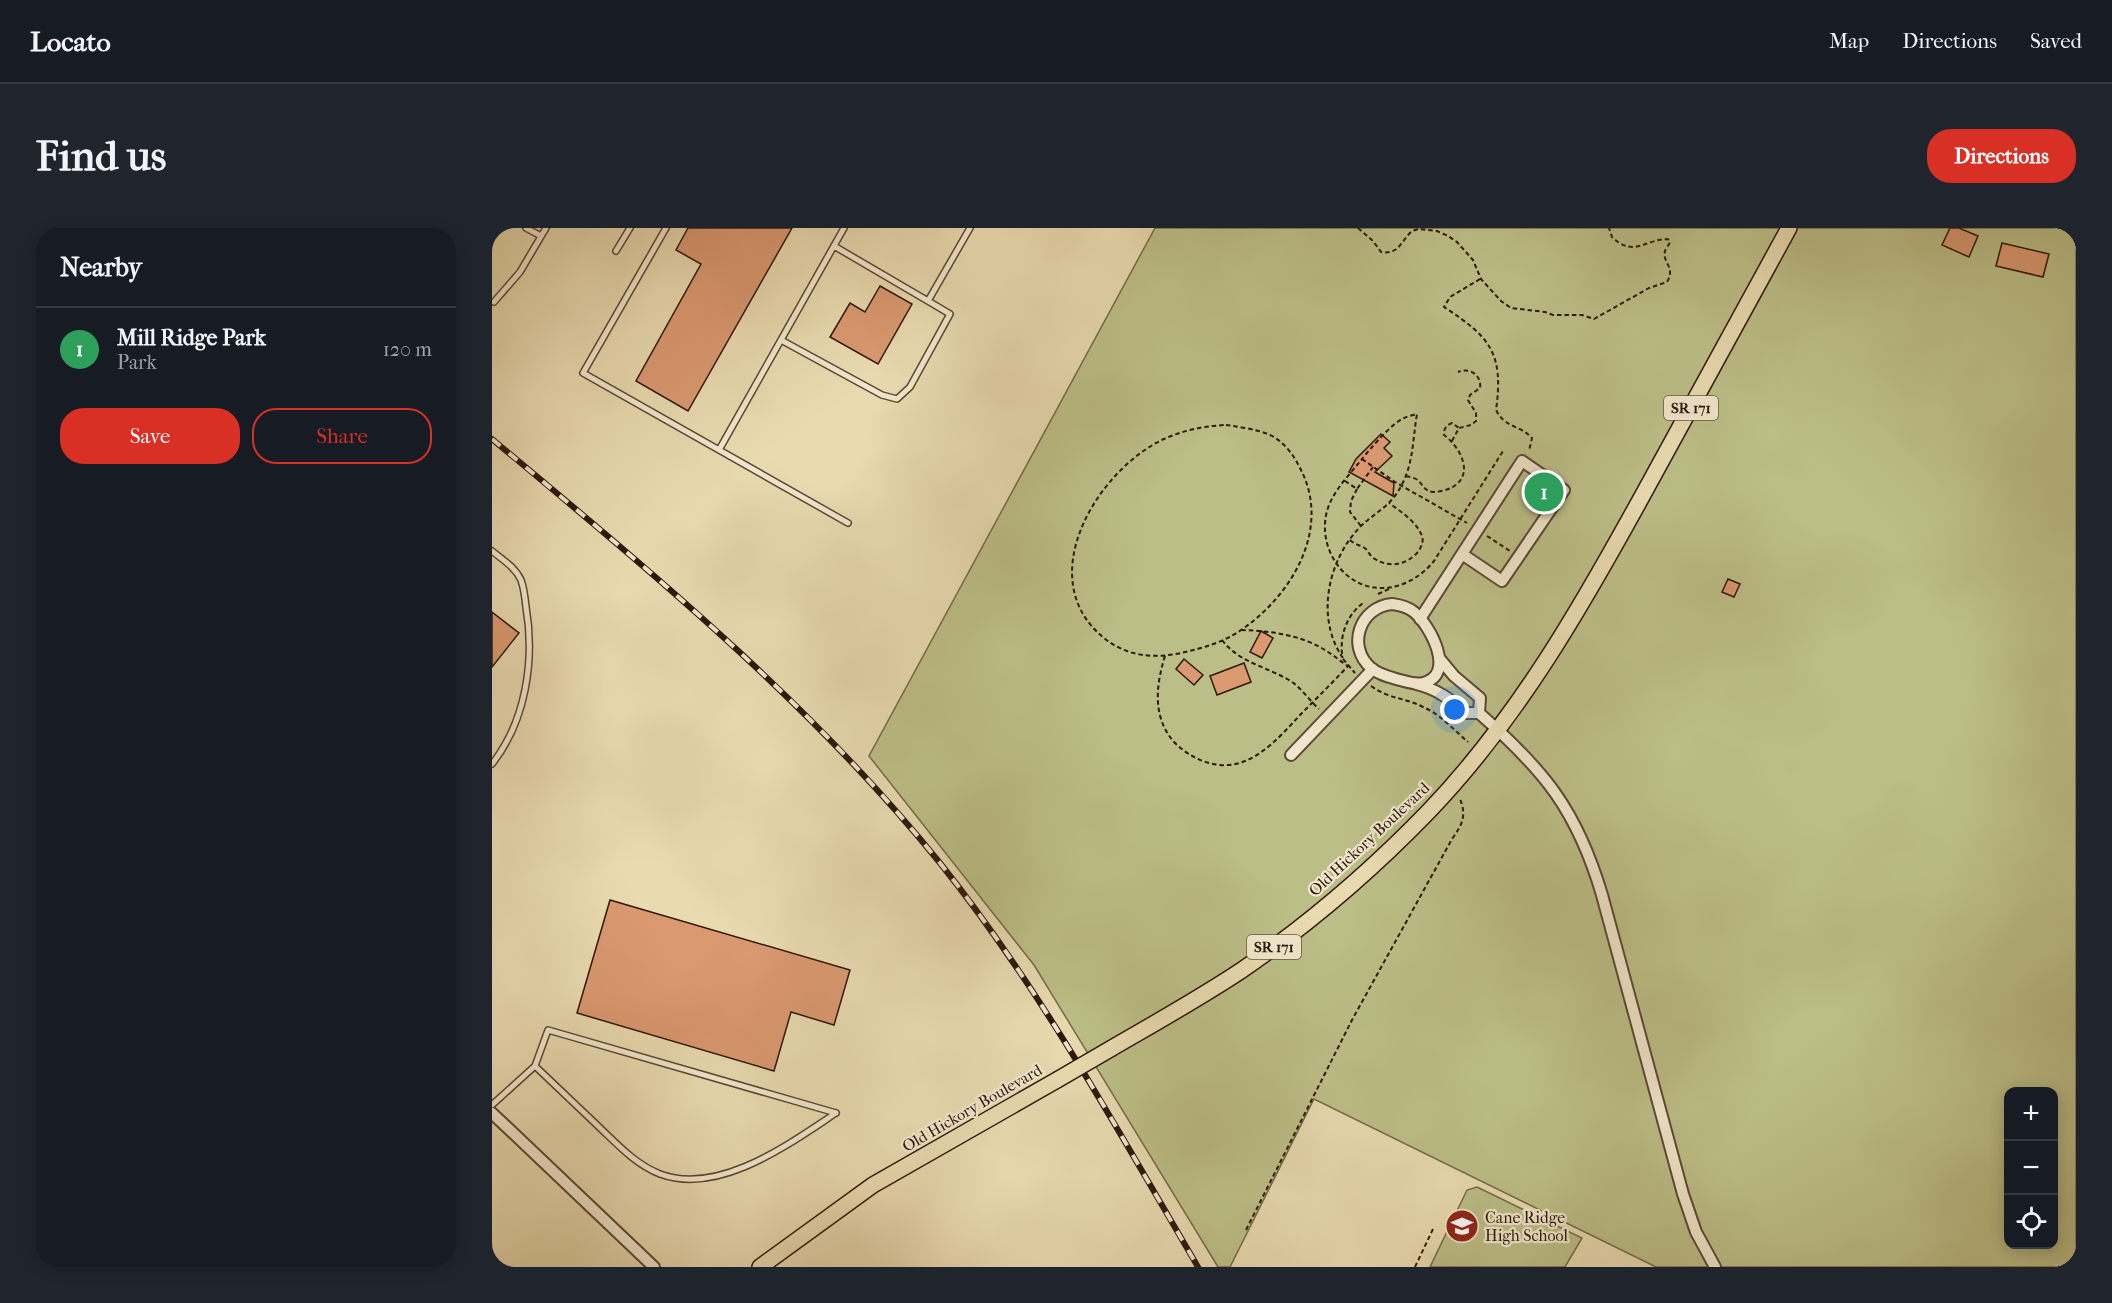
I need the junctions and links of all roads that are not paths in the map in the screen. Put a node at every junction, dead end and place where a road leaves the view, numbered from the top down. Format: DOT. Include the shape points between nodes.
graph roads {
  1 [pos="526,228"];
  2 [pos="546,228"];
  3 [pos="630,228"];
  4 [pos="666,228"];
  5 [pos="844,228"];
  6 [pos="970,228"];
  7 [pos="1789,228"];
  8 [pos="541,236"];
  9 [pos="834,246"];
  10 [pos="616,251"];
  11 [pos="928,301"];
  12 [pos="494,302"];
  13 [pos="782,340"];
  14 [pos="719,450"];
  15 [pos="848,523"];
  16 [pos="492,551"];
  17 [pos="1462,554"];
  18 [pos="1420,619"];
  19 [pos="1439,658"];
  20 [pos="1373,669"];
  21 [pos="1416,684"];
  22 [pos="1479,712"];
  23 [pos="1497,729"];
  24 [pos="1291,755"];
  25 [pos="492,764"];
  26 [pos="535,1066"];
  27 [pos="492,1105"];
  28 [pos="492,1113"];
  29 [pos="654,1267"];
  30 [pos="760,1267"];
  31 [pos="1715,1267"];
  1 -- 8 [label="lane"];
  2 -- 8 [label="lane"];
  3 -- 10 [label="lane"];
  4 -- 14 [label="lane" via="583,373"];
  5 -- 9 [label="lane"];
  6 -- 11 [label="lane"];
  7 -- 23 [label="main road, Old Hickory Boulevard / SR 171" via="1571,622"];
  8 -- 12 [label="lane" via="520,272"];
  9 -- 11 [label="lane"];
  9 -- 13 [label="lane"];
  11 -- 13 [label="lane" via="950,314 909,387 897,399 882,395"];
  13 -- 14 [label="lane"];
  14 -- 15 [label="lane"];
  16 -- 25 [label="lane" via="522,581 530,629 526,690 514,725"];
  17 -- 17 [label="street" via="1522,461 1564,490 1502,581"];
  17 -- 18 [label="street"];
  18 -- 19 [label="street"];
  18 -- 20 [label="street" via="1412,610 1392,604 1365,617 1359,628 1358,646"];
  19 -- 21 [label="street" via="1434,677"];
  19 -- 22 [label="street" via="1480,698"];
  20 -- 21 [label="street"];
  20 -- 24 [label="street"];
  21 -- 22 [label="street" via="1442,693 1466,713"];
  22 -- 23 [label="street"];
  23 -- 30 [label="main road, Old Hickory Boulevard / SR 171, bridge" via="1431,809 1292,933 1225,981 873,1185"];
  23 -- 31 [label="street" via="1553,788 1586,848 1605,904 1683,1194 1696,1232"];
  26 -- 26 [label="lane" via="628,1154 674,1177 704,1177 738,1170 836,1113 548,1030"];
  26 -- 27 [label="lane"];
  28 -- 29 [label="street"];
}
